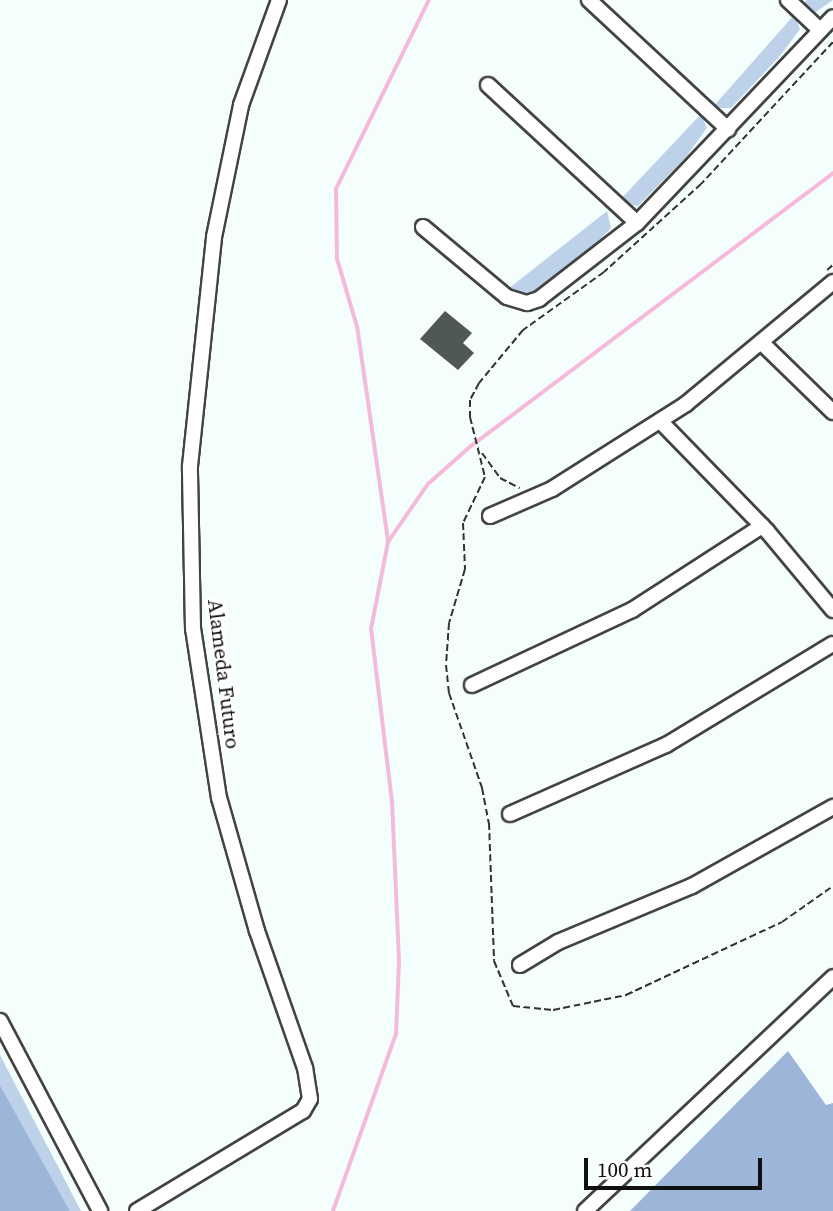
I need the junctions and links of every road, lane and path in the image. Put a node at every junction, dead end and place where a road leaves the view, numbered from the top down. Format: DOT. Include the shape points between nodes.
graph roads {
  1 [pos="279,0"];
  2 [pos="589,0"];
  3 [pos="788,0"];
  4 [pos="833,18"];
  5 [pos="820,30"];
  6 [pos="488,85"];
  7 [pos="728,129"];
  8 [pos="637,223"];
  9 [pos="423,227"];
  10 [pos="833,265"];
  11 [pos="829,277"];
  12 [pos="762,343"];
  13 [pos="833,412"];
  14 [pos="660,421"];
  15 [pos="475,434"];
  16 [pos="480,449"];
  17 [pos="530,487"];
  18 [pos="490,516"];
  19 [pos="762,526"];
  20 [pos="833,610"];
  21 [pos="833,644"];
  22 [pos="472,685"];
  23 [pos="833,807"];
  24 [pos="510,814"];
  25 [pos="833,886"];
  26 [pos="520,965"];
  27 [pos="833,977"];
  28 [pos="0,1021"];
  29 [pos="100,1211"];
  30 [pos="137,1211"];
  31 [pos="584,1211"];
  1 -- 30 [label="street, Alameda Futuro" via="241,105 214,237 190,466 193,629 219,798 257,931 305,1068 310,1099 303,1111"];
  2 -- 7 [label="street"];
  3 -- 5 [label="street"];
  4 -- 5 [label="street"];
  5 -- 7 [label="street"];
  6 -- 8 [label="street"];
  7 -- 8 [label="street"];
  8 -- 9 [label="street" via="552,291 527,303 507,297"];
  10 -- 11 [label="path"];
  11 -- 12 [label="street"];
  12 -- 13 [label="street"];
  12 -- 14 [label="street"];
  14 -- 18 [label="street" via="552,489"];
  14 -- 19 [label="street"];
  15 -- 16 [label="path"];
  16 -- 17 [label="path" via="500,478 512,486"];
  16 -- 25 [label="path" via="485,477 463,523 465,569 449,624 446,664 449,693 485,800 494,961 513,1006 553,1010 626,995 782,922"];
  19 -- 20 [label="street"];
  19 -- 22 [label="street" via="632,610"];
  21 -- 24 [label="street" via="666,745"];
  23 -- 26 [label="street" via="692,886 558,942"];
  27 -- 31 [label="street"];
  28 -- 29 [label="street"];
}
